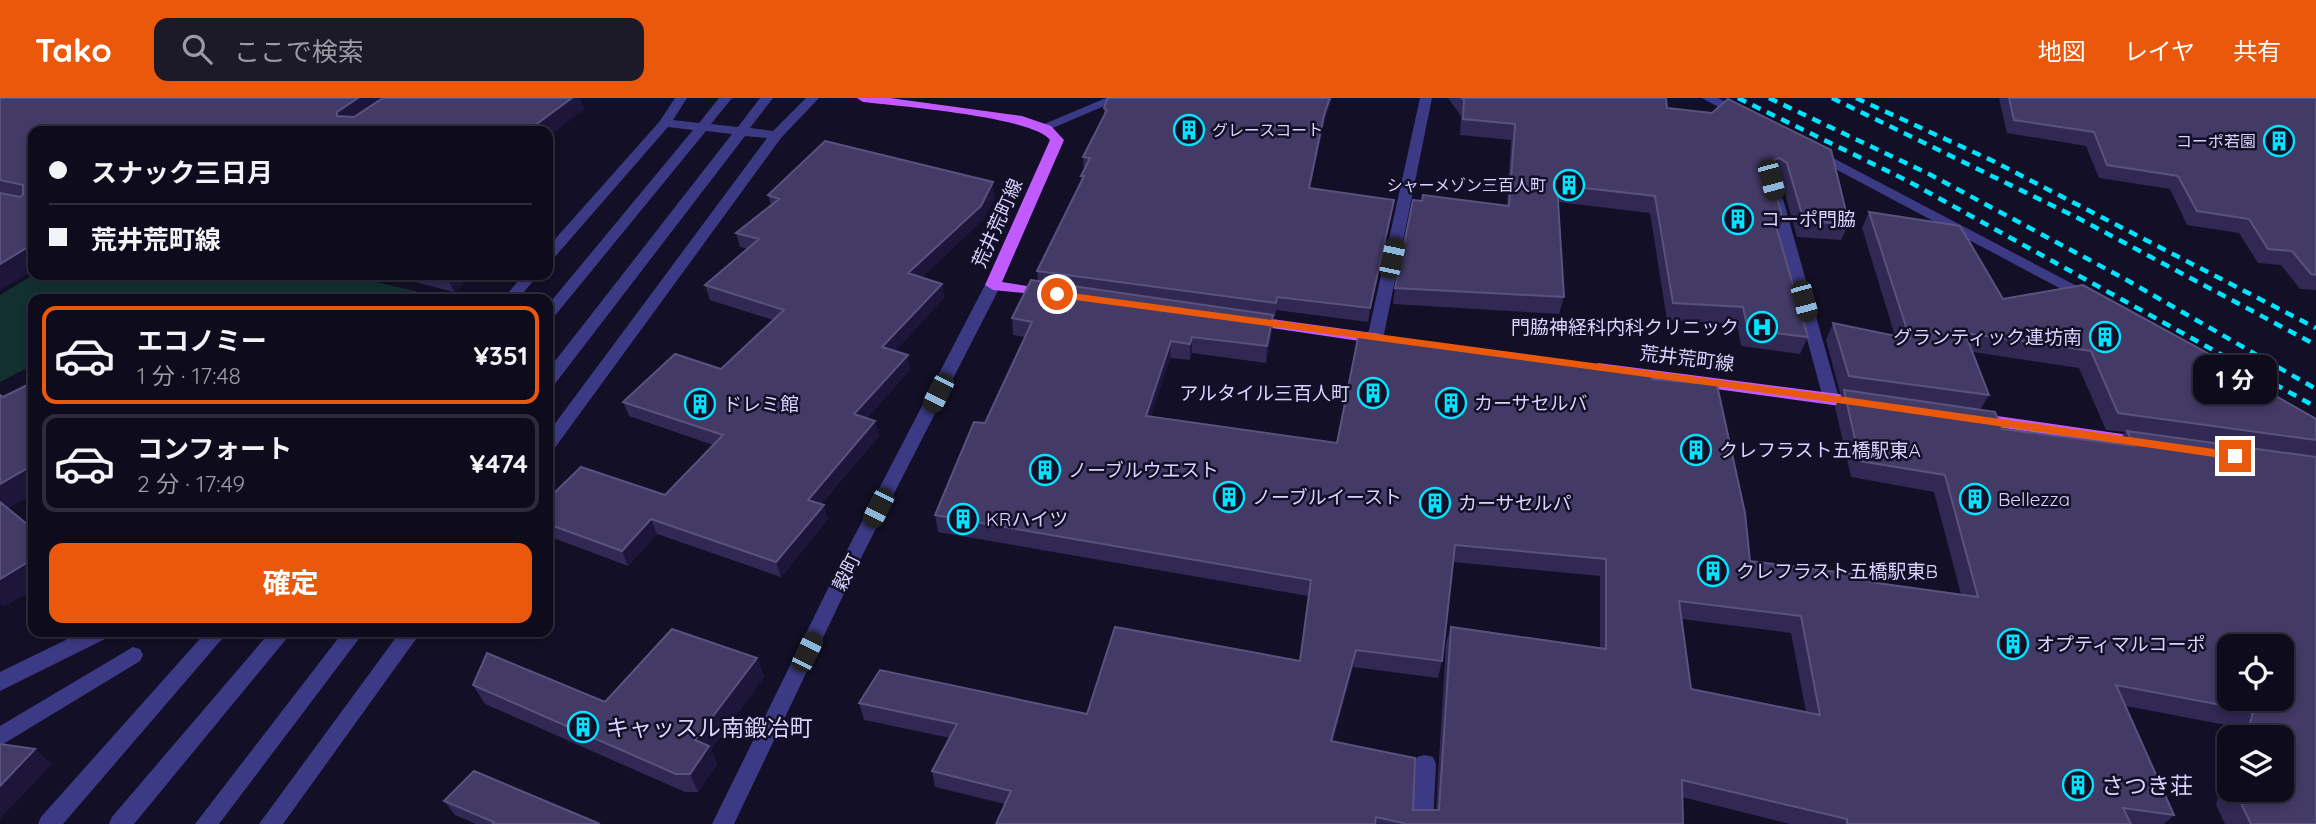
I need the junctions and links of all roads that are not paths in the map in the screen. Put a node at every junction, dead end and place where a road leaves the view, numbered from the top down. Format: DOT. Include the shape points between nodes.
graph roads {
  1 [pos="681,98"];
  2 [pos="726,98"];
  3 [pos="767,98"];
  4 [pos="813,98"];
  5 [pos="863,98"];
  6 [pos="1117,98"];
  7 [pos="1426,98"];
  8 [pos="1708,98"];
  9 [pos="912,101"];
  10 [pos="665,123"];
  11 [pos="1760,123"];
  12 [pos="1044,127"];
  13 [pos="776,135"];
  14 [pos="1797,142"];
  15 [pos="1771,180"];
  16 [pos="553,250"];
  17 [pos="527,280"];
  18 [pos="993,285"];
  19 [pos="514,294"];
  20 [pos="1058,295"];
  21 [pos="2102,306"];
  22 [pos="553,309"];
  23 [pos="1237,320"];
  24 [pos="1376,339"];
  25 [pos="1403,342"];
  26 [pos="1583,366"];
  27 [pos="553,375"];
  28 [pos="1831,398"];
  29 [pos="1872,404"];
  30 [pos="1956,416"];
  31 [pos="553,438"];
  32 [pos="2164,446"];
  33 [pos="90,637"];
  34 [pos="214,637"];
  35 [pos="278,637"];
  36 [pos="350,637"];
  37 [pos="407,637"];
  38 [pos="133,655"];
  39 [pos="0,682"];
  40 [pos="0,737"];
  41 [pos="1425,764"];
  42 [pos="49,824"];
  43 [pos="120,824"];
  44 [pos="206,824"];
  45 [pos="270,824"];
  46 [pos="723,824"];
  47 [pos="1422,824"];
  1 -- 10 [label="street"];
  2 -- 22 [label="street"];
  3 -- 27 [label="street"];
  4 -- 13 [label="street"];
  5 -- 9 [label="main road"];
  6 -- 12 [label="street"];
  7 -- 24 [label="street"];
  8 -- 11 [label="street"];
  9 -- 12 [label="main road"];
  10 -- 13 [label="street"];
  10 -- 16 [label="street"];
  12 -- 18 [label="main road, 荒井荒町線" via="1057,140"];
  13 -- 31 [label="street"];
  14 -- 21 [label="street"];
  15 -- 28 [label="street"];
  17 -- 19 [label="street"];
  18 -- 20 [label="main road, 荒井荒町線"];
  18 -- 46 [label="street, 穀町" via="854,554"];
  23 -- 24 [label="main road"];
  24 -- 25 [label="main road"];
  26 -- 28 [label="main road, 荒井荒町線"];
  28 -- 29 [label="main road, 荒井荒町線"];
  30 -- 32 [label="main road"];
  33 -- 39 [label="street"];
  34 -- 42 [label="street"];
  35 -- 43 [label="street"];
  36 -- 44 [label="street"];
  37 -- 45 [label="street"];
  38 -- 40 [label="street"];
  41 -- 47 [label="street"];
}
